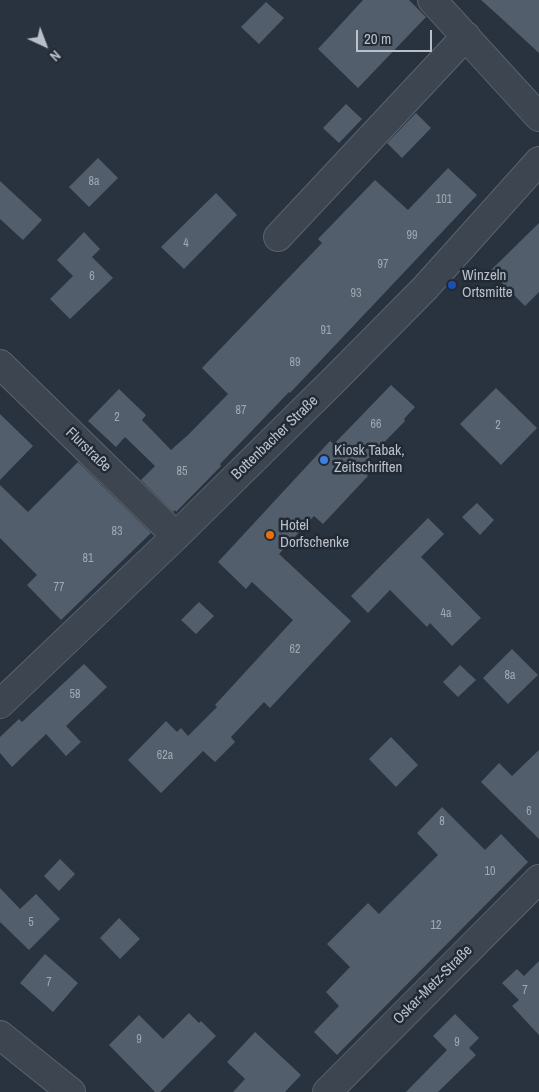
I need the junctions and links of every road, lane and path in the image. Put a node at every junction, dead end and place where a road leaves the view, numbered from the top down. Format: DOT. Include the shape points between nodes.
graph roads {
  1 [pos="432,0"];
  2 [pos="466,36"];
  3 [pos="539,117"];
  4 [pos="537,167"];
  5 [pos="278,237"];
  6 [pos="0,364"];
  7 [pos="176,536"];
  8 [pos="0,704"];
  9 [pos="539,879"];
  10 [pos="0,1035"];
  11 [pos="71,1092"];
  12 [pos="327,1092"];
  1 -- 2 [label="street"];
  2 -- 3 [label="street"];
  2 -- 5 [label="street"];
  4 -- 7 [label="street, Bottenbacher Straße" via="425,288"];
  6 -- 7 [label="street, Flurstraße"];
  7 -- 8 [label="street, Bottenbacher Straße"];
  9 -- 12 [label="street, Oskar-Metz-Straße"];
  10 -- 11 [label="street"];
}
